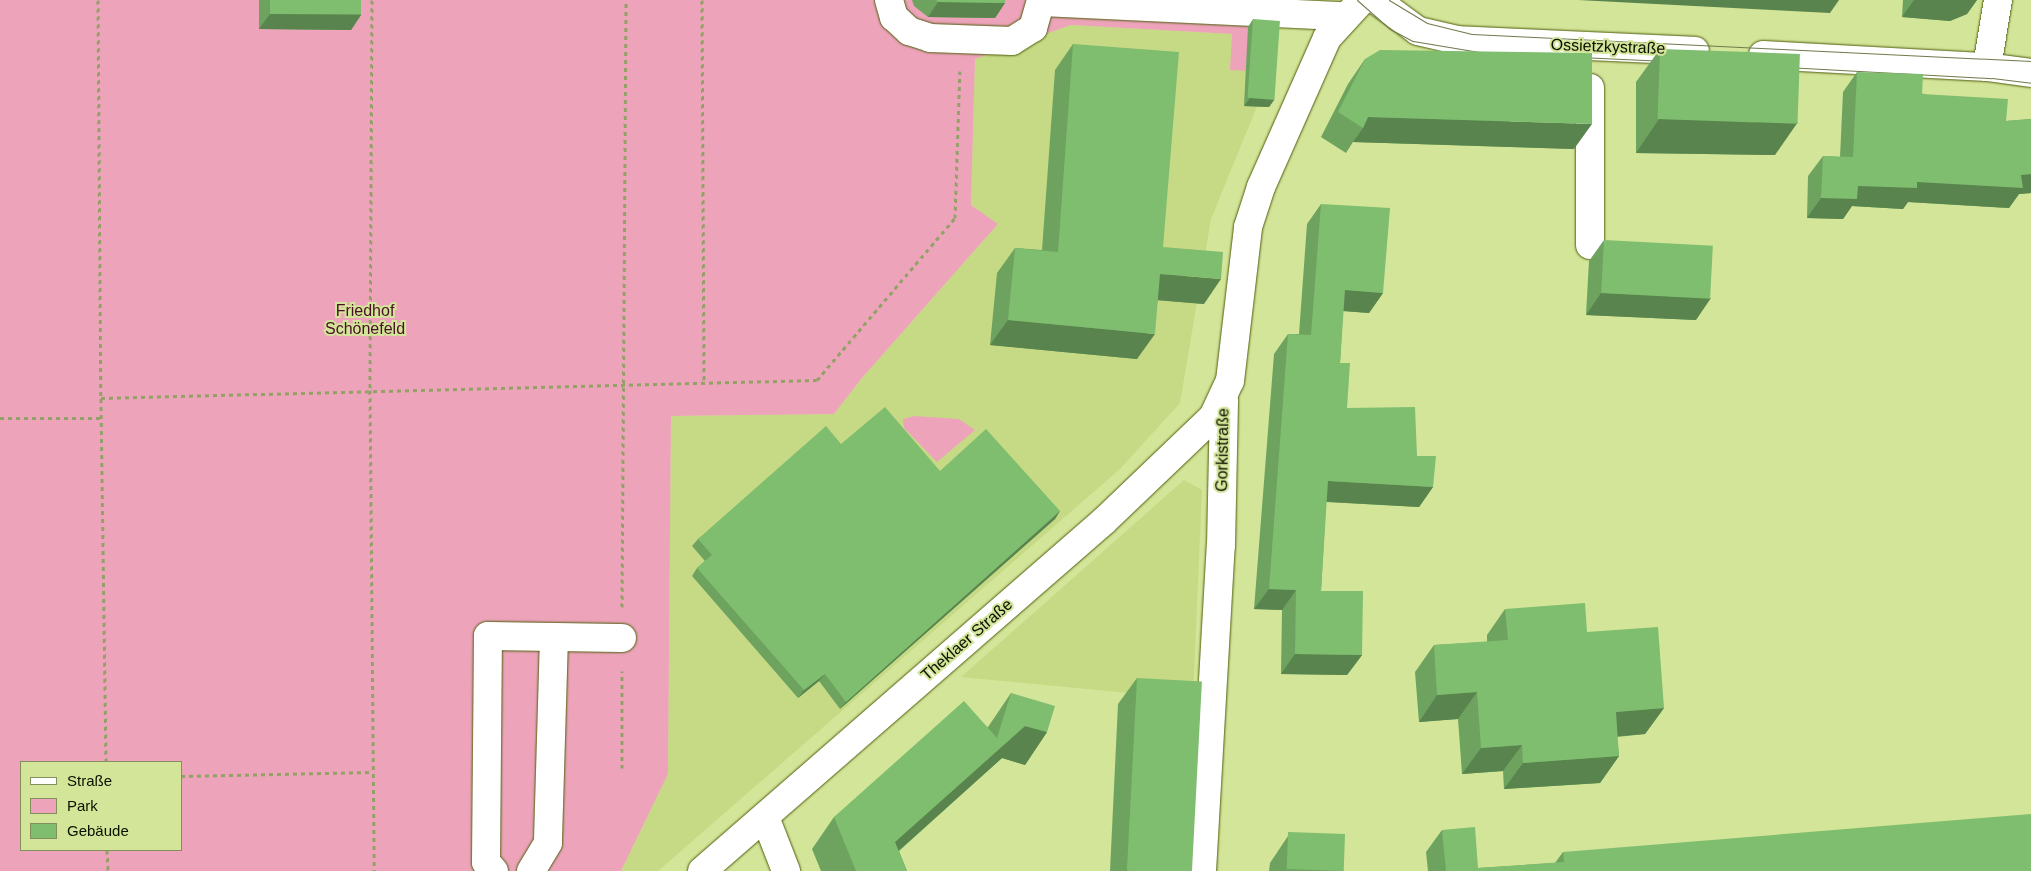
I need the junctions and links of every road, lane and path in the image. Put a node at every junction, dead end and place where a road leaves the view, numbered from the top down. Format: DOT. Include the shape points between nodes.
graph roads {
  1 [pos="98,0"];
  2 [pos="372,0"];
  3 [pos="626,0"];
  4 [pos="702,0"];
  5 [pos="889,0"];
  6 [pos="1376,0"];
  7 [pos="1998,0"];
  8 [pos="1042,1"];
  9 [pos="1353,8"];
  10 [pos="961,40"];
  11 [pos="1590,47"];
  12 [pos="1987,67"];
  13 [pos="2031,73"];
  14 [pos="1590,245"];
  15 [pos="704,384"];
  16 [pos="623,385"];
  17 [pos="370,390"];
  18 [pos="101,398"];
  19 [pos="1224,400"];
  20 [pos="0,418"];
  21 [pos="101,418"];
  22 [pos="554,637"];
  23 [pos="622,638"];
  24 [pos="106,761"];
  25 [pos="622,768"];
  26 [pos="373,772"];
  27 [pos="182,776"];
  28 [pos="766,817"];
  29 [pos="107,851"];
  30 [pos="108,871"];
  31 [pos="374,871"];
  32 [pos="494,871"];
  33 [pos="530,871"];
  34 [pos="702,871"];
  35 [pos="786,871"];
  36 [pos="1202,871"];
  1 -- 18 [label="path"];
  2 -- 17 [label="path"];
  3 -- 16 [label="path"];
  4 -- 15 [label="path"];
  5 -- 10 [label="main road" via="894,17 909,31 930,38"];
  6 -- 11 [label="main road, Ossietzkystraße" via="1418,32 1457,40"];
  7 -- 12 [label="main road"];
  8 -- 9 [label="main road"];
  8 -- 10 [label="main road" via="1033,28 1012,41"];
  9 -- 19 [label="main road, Gorkistraße" via="1319,54 1277,148 1248,227 1234,358"];
  10 -- 15 [label="path" via="955,218 817,380"];
  11 -- 12 [label="main road, Ossietzkystraße"];
  11 -- 14 [label="main road"];
  12 -- 13 [label="main road, Ossietzkystraße"];
  15 -- 16 [label="path"];
  16 -- 17 [label="path"];
  16 -- 23 [label="path"];
  17 -- 18 [label="path"];
  17 -- 26 [label="path"];
  18 -- 21 [label="path"];
  19 -- 28 [label="main road, Theklaer Straße" via="1203,429 1149,481"];
  19 -- 36 [label="main road, Gorkistraße" via="1221,546"];
  20 -- 21 [label="path"];
  21 -- 24 [label="path"];
  22 -- 23 [label="main road"];
  22 -- 32 [label="main road" via="488,636 486,862"];
  22 -- 33 [label="main road" via="548,843"];
  23 -- 25 [label="path"];
  26 -- 27 [label="path"];
  26 -- 31 [label="path"];
  28 -- 34 [label="main road, Theklaer Straße"];
  28 -- 35 [label="main road"];
  29 -- 30 [label="path"];
}
